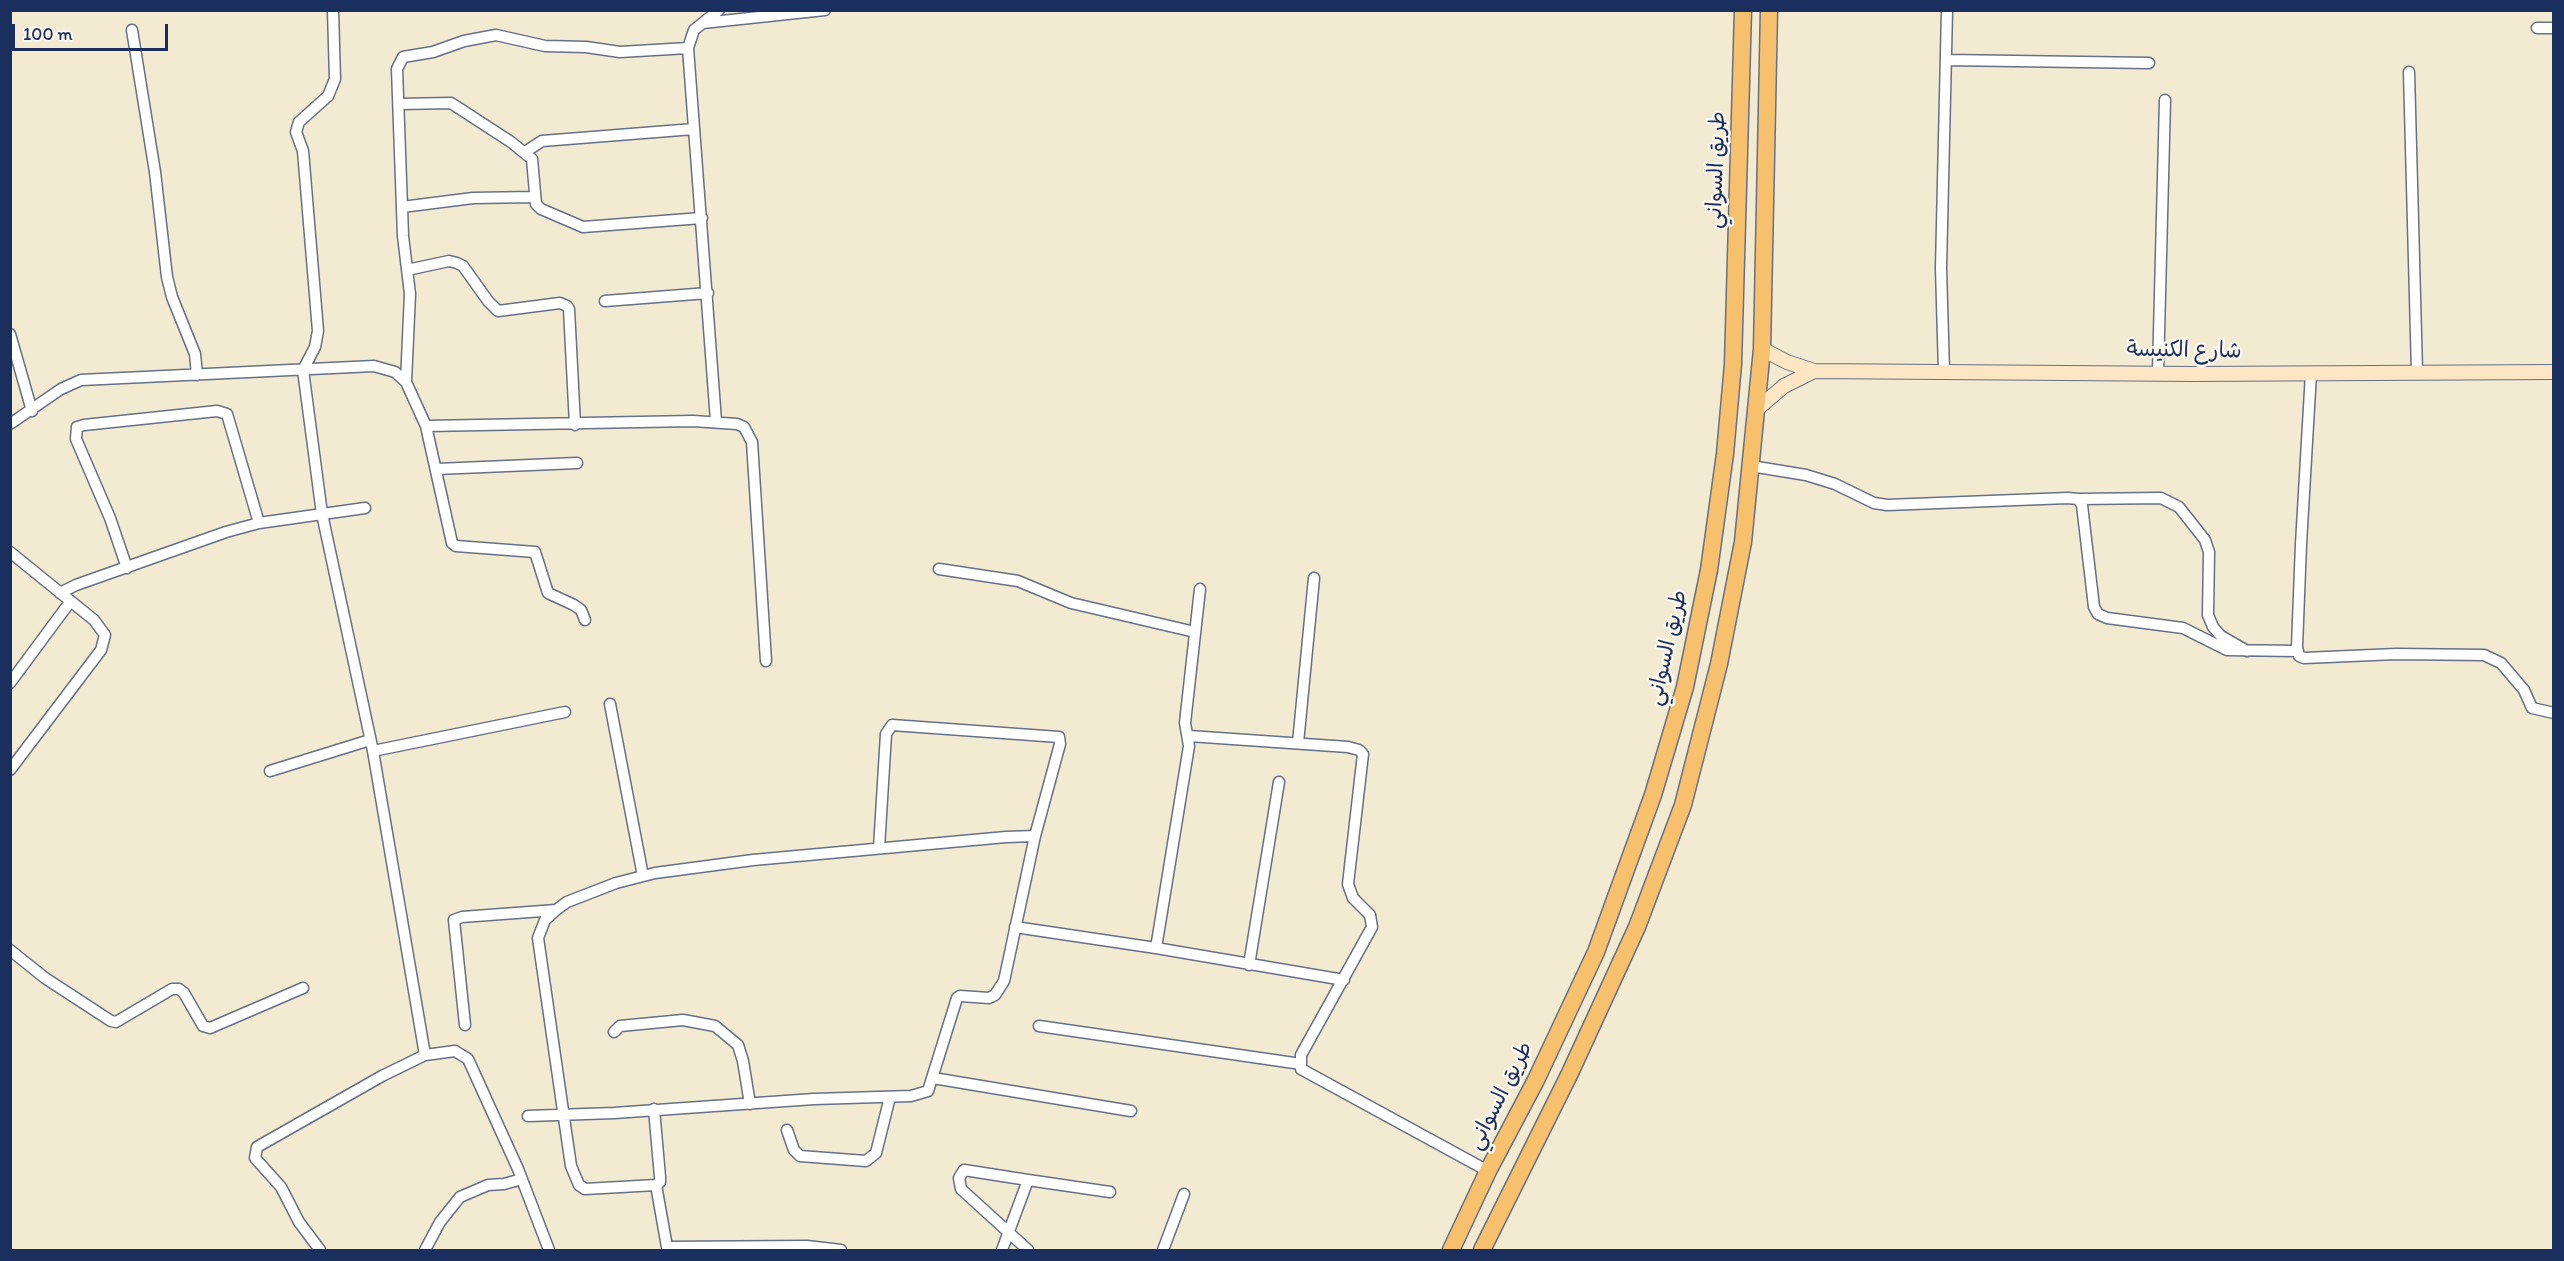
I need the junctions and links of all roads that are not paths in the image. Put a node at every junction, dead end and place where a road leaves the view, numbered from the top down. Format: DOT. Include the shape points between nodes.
graph roads {
  1 [pos="333,10"];
  2 [pos="719,10"];
  3 [pos="825,10"];
  4 [pos="1743,10"];
  5 [pos="1769,10"];
  6 [pos="1947,10"];
  7 [pos="703,23"];
  8 [pos="2537,28"];
  9 [pos="2553,28"];
  10 [pos="132,30"];
  11 [pos="688,48"];
  12 [pos="1946,60"];
  13 [pos="2149,63"];
  14 [pos="2409,72"];
  15 [pos="2165,100"];
  16 [pos="399,104"];
  17 [pos="694,129"];
  18 [pos="525,152"];
  19 [pos="534,197"];
  20 [pos="402,207"];
  21 [pos="702,218"];
  22 [pos="407,270"];
  23 [pos="708,293"];
  24 [pos="605,301"];
  25 [pos="10,334"];
  26 [pos="1762,349"];
  27 [pos="303,370"];
  28 [pos="1815,371"];
  29 [pos="1944,372"];
  30 [pos="2158,372"];
  31 [pos="2417,372"];
  32 [pos="2553,372"];
  33 [pos="2310,373"];
  34 [pos="197,375"];
  35 [pos="406,382"];
  36 [pos="1757,409"];
  37 [pos="32,411"];
  38 [pos="716,421"];
  39 [pos="10,424"];
  40 [pos="575,425"];
  41 [pos="426,426"];
  42 [pos="576,463"];
  43 [pos="1751,466"];
  44 [pos="437,469"];
  45 [pos="2078,499"];
  46 [pos="365,508"];
  47 [pos="321,514"];
  48 [pos="259,523"];
  49 [pos="10,552"];
  50 [pos="127,568"];
  51 [pos="939,569"];
  52 [pos="1314,578"];
  53 [pos="1200,589"];
  54 [pos="60,593"];
  55 [pos="70,602"];
  56 [pos="585,620"];
  57 [pos="1195,632"];
  58 [pos="2248,651"];
  59 [pos="2297,651"];
  60 [pos="766,661"];
  61 [pos="10,683"];
  62 [pos="610,704"];
  63 [pos="565,712"];
  64 [pos="2553,713"];
  65 [pos="1189,736"];
  66 [pos="1298,743"];
  67 [pos="371,746"];
  68 [pos="10,770"];
  69 [pos="270,771"];
  70 [pos="1279,782"];
  71 [pos="1035,836"];
  72 [pos="879,848"];
  73 [pos="643,876"];
  74 [pos="556,910"];
  75 [pos="1015,927"];
  76 [pos="1156,948"];
  77 [pos="10,950"];
  78 [pos="1249,965"];
  79 [pos="1344,980"];
  80 [pos="303,988"];
  81 [pos="465,1024"];
  82 [pos="1039,1026"];
  83 [pos="614,1032"];
  84 [pos="425,1055"];
  85 [pos="1300,1064"];
  86 [pos="933,1078"];
  87 [pos="890,1097"];
  88 [pos="750,1104"];
  89 [pos="654,1109"];
  90 [pos="1131,1111"];
  91 [pos="561,1114"];
  92 [pos="528,1116"];
  93 [pos="787,1130"];
  94 [pos="1488,1171"];
  95 [pos="522,1179"];
  96 [pos="1028,1180"];
  97 [pos="656,1185"];
  98 [pos="1110,1192"];
  99 [pos="1184,1194"];
  100 [pos="1009,1232"];
  101 [pos="320,1251"];
  102 [pos="425,1251"];
  103 [pos="549,1251"];
  104 [pos="841,1251"];
  105 [pos="1002,1251"];
  106 [pos="1028,1251"];
  107 [pos="1163,1251"];
  108 [pos="1451,1251"];
  109 [pos="1482,1251"];
  1 -- 27 [label="street" via="335,79 328,96 299,122 296,132 303,151 318,331"];
  2 -- 7 [label="street"];
  3 -- 7 [label="street"];
  4 -- 94 [label="highway, طريق السواني" via="1732,376 1708,570 1685,687 1653,795 1596,952"];
  5 -- 26 [label="highway"];
  6 -- 12 [label="street"];
  7 -- 11 [label="street" via="694,30"];
  8 -- 9 [label="street"];
  10 -- 34 [label="street" via="167,277 195,354"];
  11 -- 16 [label="street" via="620,52 545,46 496,35 479,37 403,57 397,69"];
  11 -- 17 [label="street"];
  12 -- 13 [label="street"];
  12 -- 29 [label="street" via="1941,268"];
  14 -- 31 [label="street"];
  15 -- 30 [label="street"];
  16 -- 18 [label="street" via="451,103"];
  16 -- 20 [label="street"];
  17 -- 18 [label="street" via="542,141"];
  17 -- 21 [label="street"];
  18 -- 19 [label="street" via="532,159"];
  19 -- 20 [label="street" via="473,198"];
  19 -- 21 [label="street" via="541,209 583,227"];
  20 -- 22 [label="street"];
  21 -- 23 [label="street"];
  22 -- 35 [label="street" via="410,294"];
  22 -- 40 [label="street" via="449,261 457,263 498,311 560,303 567,306"];
  23 -- 24 [label="street"];
  23 -- 38 [label="street"];
  25 -- 37 [label="street"];
  26 -- 28 [label="main road, شارع الكنيسة"];
  26 -- 36 [label="highway"];
  27 -- 34 [label="street"];
  27 -- 35 [label="street" via="374,366 395,372"];
  27 -- 47 [label="street"];
  28 -- 29 [label="main road, شارع الكنيسة"];
  28 -- 36 [label="main road, شارع الكنيسة" via="1784,386"];
  29 -- 30 [label="main road, شارع الكنيسة"];
  30 -- 33 [label="main road, شارع الكنيسة"];
  31 -- 32 [label="main road, شارع الكنيسة"];
  31 -- 33 [label="main road, شارع الكنيسة"];
  33 -- 59 [label="street"];
  34 -- 37 [label="street" via="81,380 61,388"];
  35 -- 41 [label="street"];
  36 -- 43 [label="highway"];
  37 -- 39 [label="street"];
  38 -- 40 [label="street"];
  38 -- 60 [label="street" via="744,427 752,442"];
  40 -- 41 [label="street"];
  41 -- 44 [label="street"];
  42 -- 44 [label="street"];
  43 -- 45 [label="street" via="1806,475 1887,505"];
  43 -- 109 [label="highway" via="1733,600 1683,805 1609,991"];
  44 -- 56 [label="street" via="452,543 535,552 548,593 581,610"];
  45 -- 58 [label="street" via="2098,614 2183,628 2227,650"];
  45 -- 58 [label="street" via="2161,498 2179,507 2205,540 2209,552 2208,615 2213,627"];
  46 -- 47 [label="street"];
  47 -- 48 [label="street"];
  47 -- 67 [label="street"];
  48 -- 50 [label="street"];
  48 -- 50 [label="street" via="227,414 217,411 77,427 76,439"];
  49 -- 54 [label="street"];
  50 -- 54 [label="street"];
  51 -- 57 [label="street" via="1018,581 1071,603"];
  52 -- 66 [label="street"];
  53 -- 57 [label="street"];
  54 -- 55 [label="street"];
  55 -- 61 [label="street"];
  55 -- 68 [label="street" via="103,630 105,642"];
  57 -- 65 [label="street" via="1185,723"];
  58 -- 59 [label="street"];
  59 -- 64 [label="street" via="2304,658 2484,655 2501,663 2524,690 2532,708"];
  62 -- 73 [label="street"];
  63 -- 67 [label="street"];
  65 -- 66 [label="street"];
  65 -- 76 [label="street"];
  66 -- 79 [label="street" via="1354,748 1362,754 1348,884 1353,898 1370,915 1372,927"];
  67 -- 69 [label="street"];
  67 -- 84 [label="street"];
  70 -- 78 [label="street"];
  71 -- 72 [label="street"];
  71 -- 72 [label="street" via="1059,737 892,725 886,734"];
  71 -- 75 [label="street"];
  72 -- 73 [label="street"];
  73 -- 74 [label="street" via="567,902"];
  74 -- 81 [label="street" via="454,920"];
  74 -- 91 [label="street" via="545,920 538,938"];
  75 -- 76 [label="street"];
  75 -- 86 [label="street" via="1000,990 989,998 957,998"];
  76 -- 78 [label="street"];
  77 -- 80 [label="street" via="45,978 116,1022 172,990 179,990 203,1026 210,1028"];
  78 -- 79 [label="street"];
  79 -- 85 [label="street" via="1301,1055"];
  82 -- 85 [label="street"];
  83 -- 88 [label="street" via="620,1026 683,1020 715,1026 738,1045"];
  84 -- 95 [label="street" via="456,1051 468,1059"];
  84 -- 101 [label="street" via="257,1148 255,1158 281,1187"];
  85 -- 94 [label="street" via="1304,1072"];
  86 -- 87 [label="street" via="928,1091 922,1094"];
  86 -- 90 [label="street"];
  87 -- 88 [label="street"];
  87 -- 93 [label="street" via="876,1153 866,1161 800,1156"];
  88 -- 89 [label="street"];
  89 -- 91 [label="street"];
  89 -- 97 [label="street" via="660,1177"];
  91 -- 92 [label="street"];
  91 -- 97 [label="street" via="571,1166 582,1188"];
  94 -- 108 [label="highway, طريق السواني"];
  95 -- 102 [label="street" via="488,1185 460,1197 440,1222"];
  95 -- 103 [label="street"];
  96 -- 98 [label="street"];
  96 -- 100 [label="street"];
  96 -- 100 [label="street" via="964,1170 959,1178 961,1189"];
  97 -- 104 [label="street" via="667,1247 807,1246"];
  99 -- 107 [label="street"];
  100 -- 105 [label="street"];
  100 -- 106 [label="street"];
}
